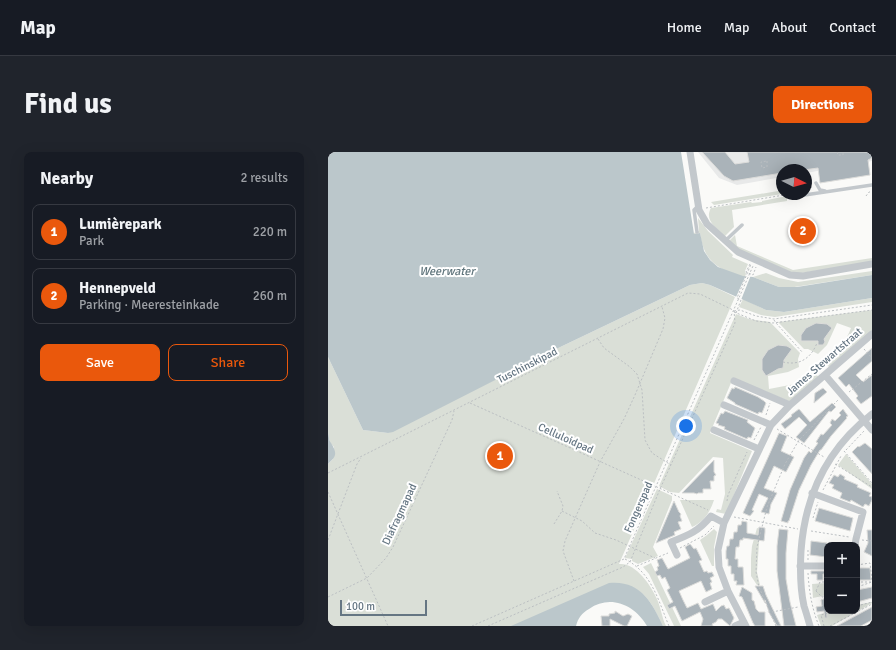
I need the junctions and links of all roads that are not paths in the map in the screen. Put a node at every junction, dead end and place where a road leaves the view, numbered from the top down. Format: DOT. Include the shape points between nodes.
graph roads {
  1 [pos="690,152"];
  2 [pos="816,185"];
  3 [pos="872,185"];
  4 [pos="828,192"];
  5 [pos="812,194"];
  6 [pos="702,206"];
  7 [pos="742,225"];
  8 [pos="697,232"];
  9 [pos="725,241"];
  10 [pos="872,264"];
  11 [pos="872,334"];
  12 [pos="825,375"];
  13 [pos="734,381"];
  14 [pos="724,405"];
  15 [pos="790,406"];
  16 [pos="872,414"];
  17 [pos="863,421"];
  18 [pos="771,425"];
  19 [pos="870,428"];
  20 [pos="714,430"];
  21 [pos="759,449"];
  22 [pos="812,493"];
  23 [pos="724,520"];
  24 [pos="856,542"];
  25 [pos="676,552"];
  26 [pos="804,566"];
  27 [pos="824,566"];
  28 [pos="728,591"];
  29 [pos="705,602"];
  30 [pos="745,624"];
  31 [pos="735,626"];
  32 [pos="810,626"];
  1 -- 6 [label="street"];
  2 -- 4 [label="lane" via="822,191"];
  3 -- 4 [label="lane"];
  4 -- 5 [label="lane"];
  6 -- 8 [label="lane" via="694,210"];
  6 -- 9 [label="street" via="702,215 707,224"];
  7 -- 9 [label="lane"];
  9 -- 10 [label="street" via="753,263 796,276"];
  11 -- 12 [label="street, James Stewartstraat"];
  12 -- 15 [label="street, James Stewartstraat"];
  12 -- 17 [label="street"];
  13 -- 15 [label="street, James Stewartstraat"];
  14 -- 18 [label="street"];
  15 -- 18 [label="street, James Stewartstraat"];
  16 -- 17 [label="street"];
  17 -- 19 [label="street"];
  17 -- 22 [label="street" via="847,437"];
  18 -- 21 [label="street, James Stewartstraat"];
  20 -- 21 [label="street"];
  21 -- 23 [label="street, James Stewartstraat"];
  22 -- 24 [label="street" via="863,512"];
  22 -- 26 [label="street"];
  23 -- 25 [label="street" via="711,516 701,528 672,542"];
  23 -- 28 [label="street, James Stewartstraat" via="718,550 719,567"];
  26 -- 27 [label="street"];
  26 -- 32 [label="street" via="801,588"];
  28 -- 29 [label="street"];
  28 -- 30 [label="street, James Stewartstraat"];
  30 -- 31 [label="street, James Stewartstraat"];
}
